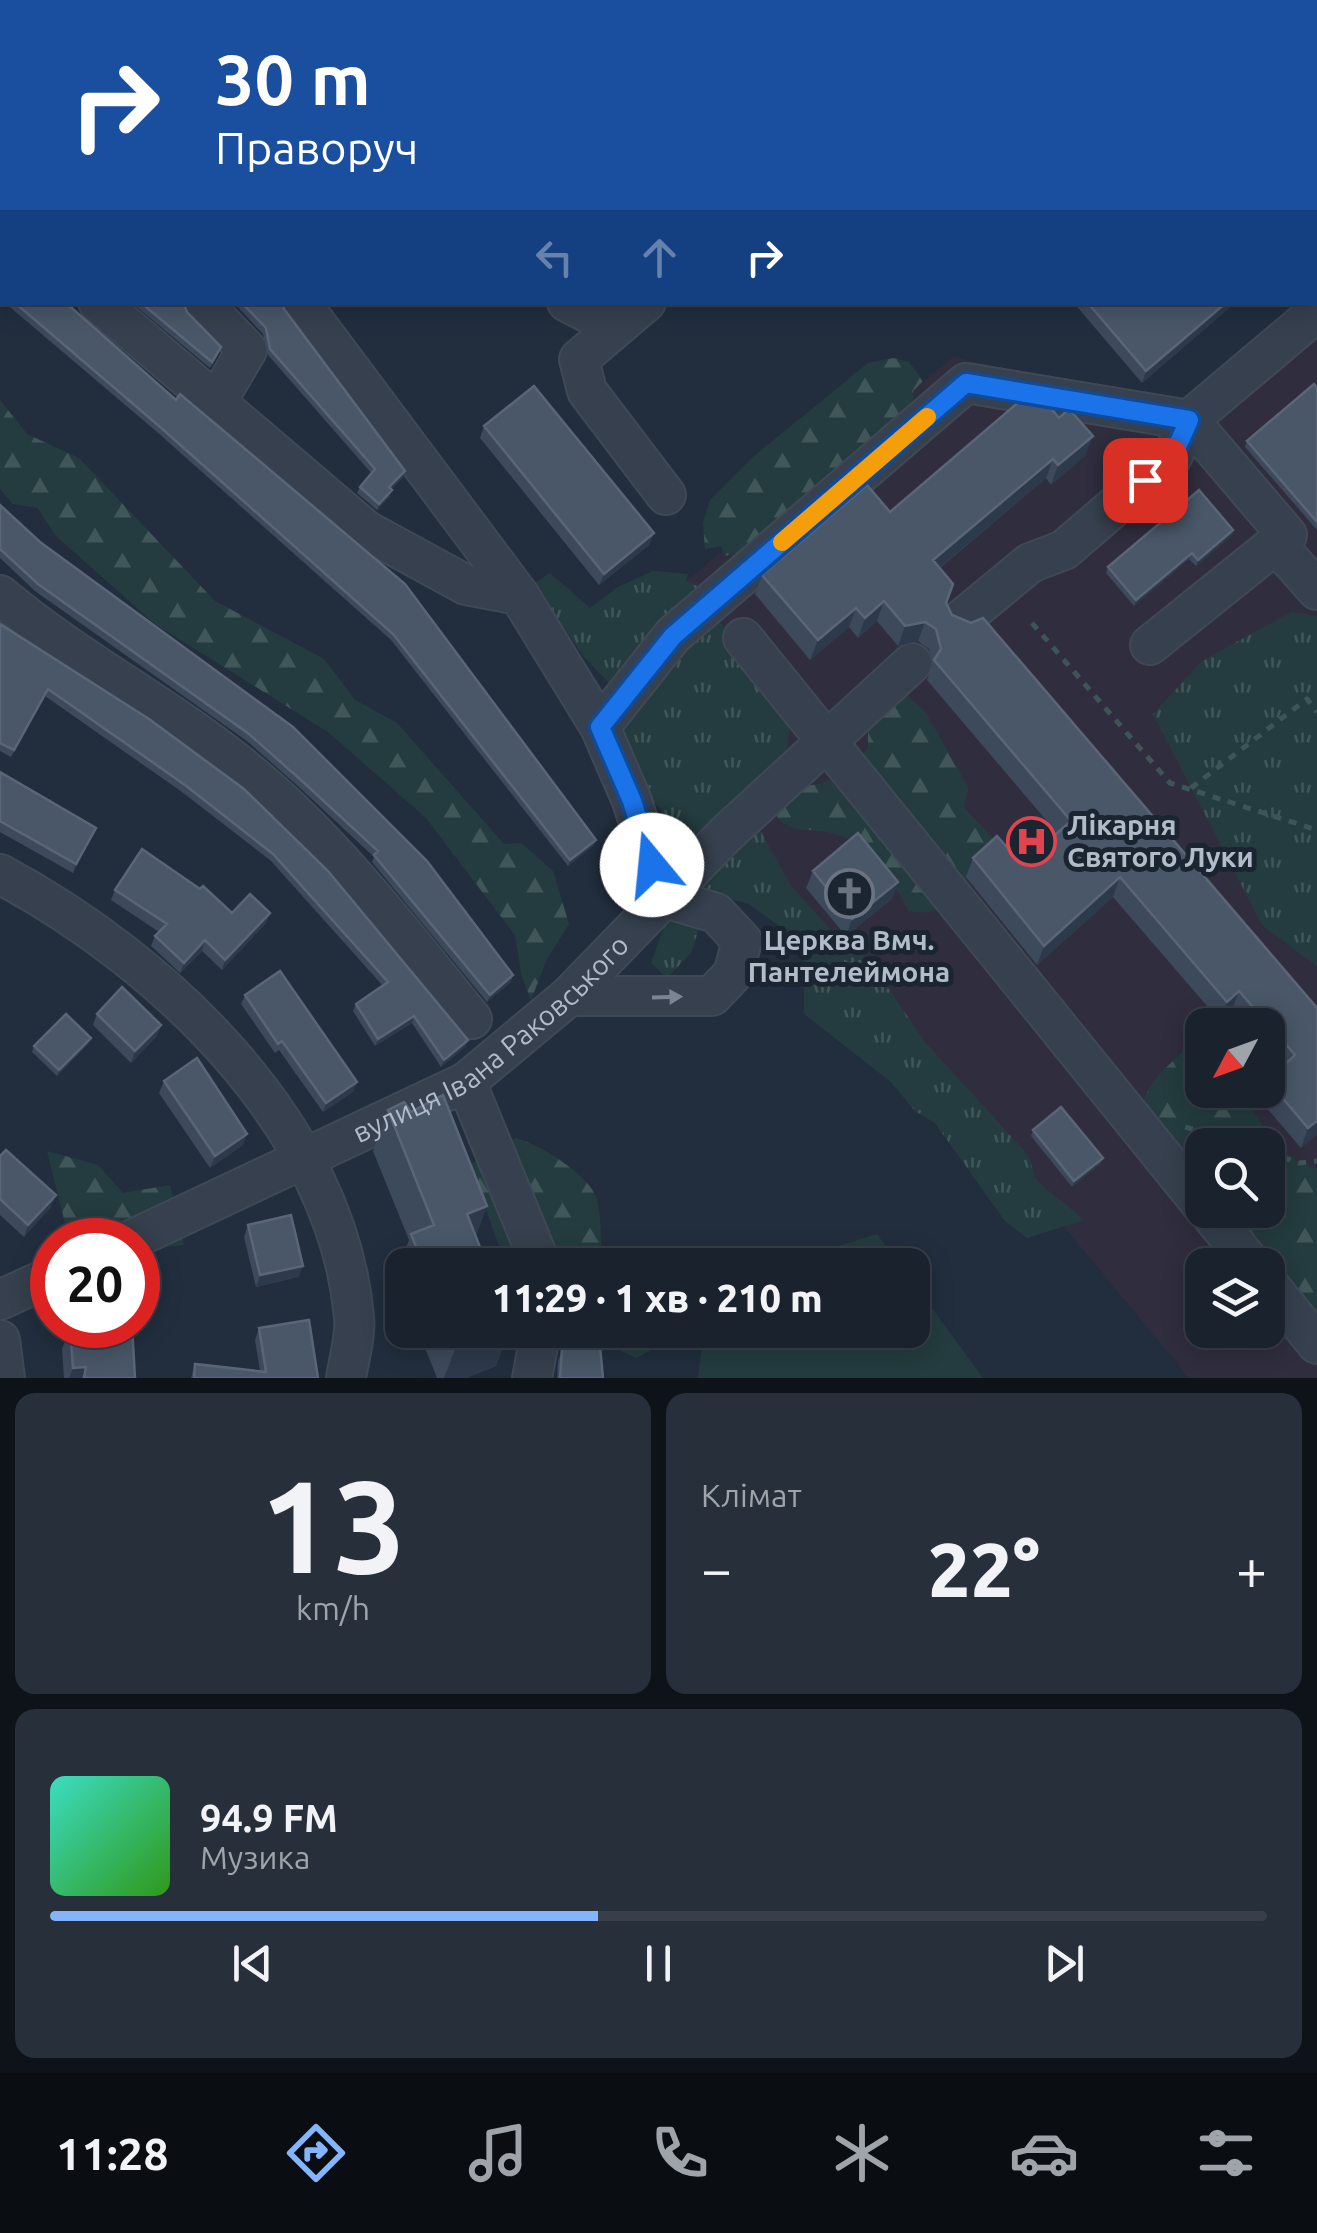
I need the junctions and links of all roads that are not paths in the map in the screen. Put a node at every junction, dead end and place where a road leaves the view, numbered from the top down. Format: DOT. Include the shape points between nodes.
graph roads {
  1 [pos="102,305"];
  2 [pos="204,305"];
  3 [pos="302,305"];
  4 [pos="572,305"];
  5 [pos="643,305"];
  6 [pos="1317,312"];
  7 [pos="616,328"];
  8 [pos="217,401"];
  9 [pos="1189,420"];
  10 [pos="666,495"];
  11 [pos="1276,544"];
  12 [pos="1317,590"];
  13 [pos="0,596"];
  14 [pos="519,596"];
  15 [pos="961,620"];
  16 [pos="742,638"];
  17 [pos="1150,645"];
  18 [pos="912,663"];
  19 [pos="600,727"];
  20 [pos="824,744"];
  21 [pos="0,874"];
  22 [pos="662,897"];
  23 [pos="569,996"];
  24 [pos="472,1020"];
  25 [pos="466,1082"];
  26 [pos="305,1160"];
  27 [pos="1185,1184"];
  28 [pos="160,1227"];
  29 [pos="1221,1228"];
  30 [pos="534,1248"];
  31 [pos="1238,1248"];
  32 [pos="30,1286"];
  33 [pos="0,1300"];
  34 [pos="1285,1305"];
  35 [pos="0,1340"];
  36 [pos="1317,1344"];
  37 [pos="538,1348"];
  38 [pos="4,1378"];
  39 [pos="346,1378"];
  40 [pos="532,1378"];
  1 -- 8 [label="street"];
  2 -- 8 [label="street" via="247,350"];
  3 -- 14 [label="street"];
  4 -- 7 [label="street"];
  5 -- 7 [label="street"];
  6 -- 9 [label="street"];
  7 -- 10 [label="street" via="579,359 587,391"];
  8 -- 14 [label="street" via="367,531 466,585"];
  9 -- 11 [label="street" via="1287,535"];
  9 -- 15 [label="street" via="1172,458 1064,550 1030,563"];
  9 -- 19 [label="street" via="966,383 673,636"];
  11 -- 12 [label="street"];
  11 -- 17 [label="street"];
  13 -- 24 [label="street" via="236,764 306,824 358,877"];
  14 -- 19 [label="street"];
  16 -- 20 [label="street"];
  18 -- 20 [label="street, вулиця Івана Раковського"];
  19 -- 22 [label="street"];
  20 -- 22 [label="street, вулиця Івана Раковського"];
  20 -- 27 [label="street"];
  21 -- 26 [label="street" via="103,937 174,996 218,1040"];
  22 -- 23 [label="street, вулиця Івана Раковського"];
  23 -- 22 [label="street, one-way" via="712,996 734,974 742,941 716,913"];
  23 -- 25 [label="street, вулиця Івана Раковського"];
  25 -- 26 [label="street, вулиця Івана Раковського"];
  25 -- 30 [label="street"];
  26 -- 28 [label="street, вулиця Івана Раковського"];
  26 -- 39 [label="street" via="336,1239 354,1320"];
  29 -- 31 [label="street"];
  32 -- 33 [label="street"];
  34 -- 36 [label="street"];
  35 -- 38 [label="street"];
  37 -- 40 [label="street"];
}
